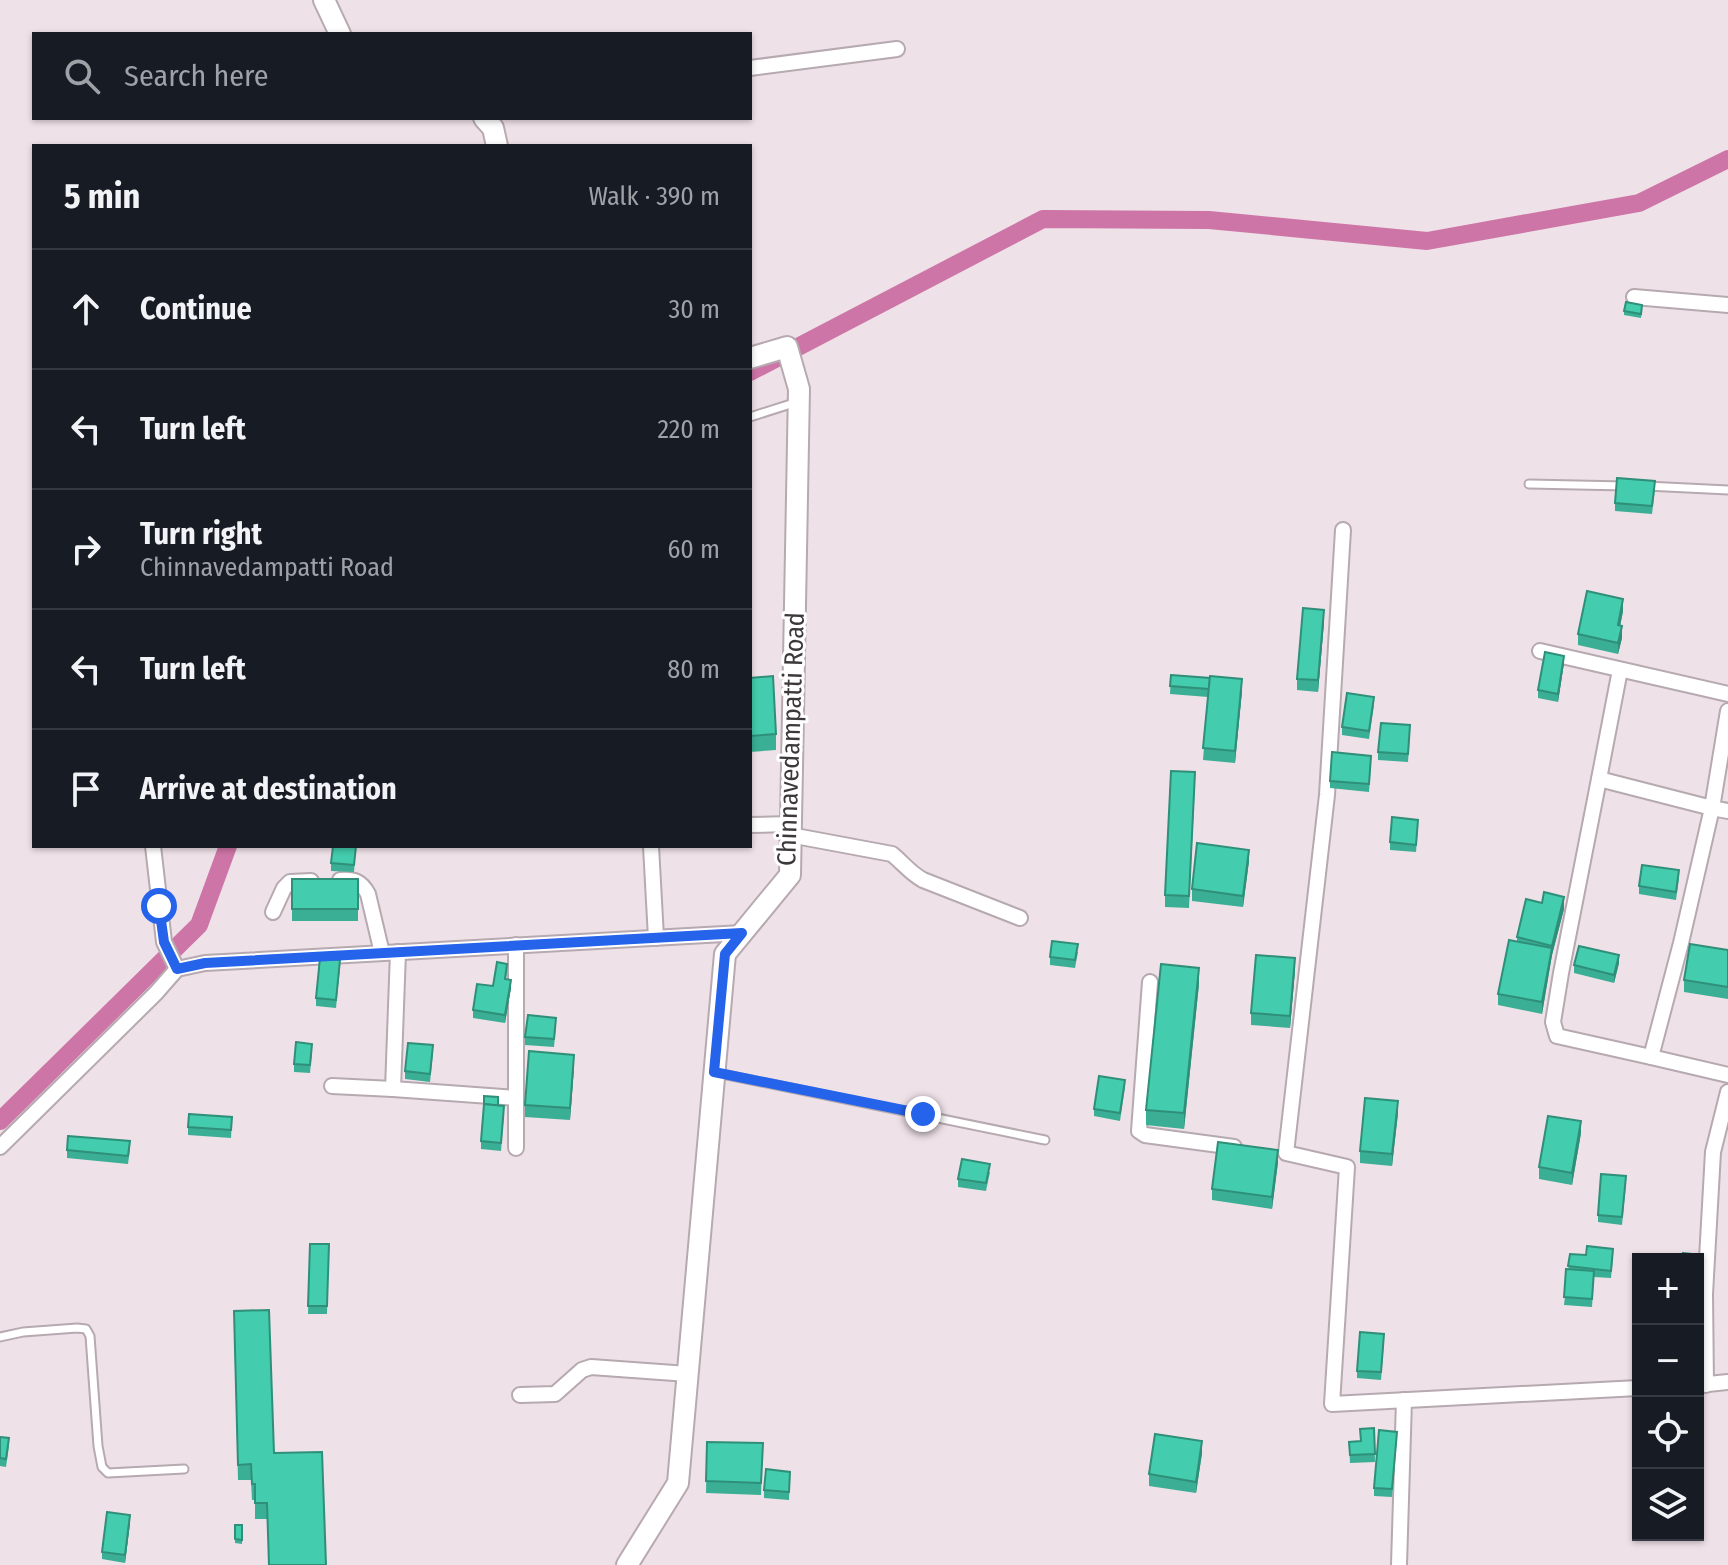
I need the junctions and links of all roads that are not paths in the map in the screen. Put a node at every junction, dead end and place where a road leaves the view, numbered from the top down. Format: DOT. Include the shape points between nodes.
graph roads {
  1 [pos="324,0"];
  2 [pos="339,32"];
  3 [pos="897,49"];
  4 [pos="752,68"];
  5 [pos="486,120"];
  6 [pos="497,144"];
  7 [pos="1634,297"];
  8 [pos="1728,305"];
  9 [pos="752,357"];
  10 [pos="799,395"];
  11 [pos="752,416"];
  12 [pos="1529,484"];
  13 [pos="1728,490"];
  14 [pos="1343,530"];
  15 [pos="1540,651"];
  16 [pos="1620,670"];
  17 [pos="1728,694"];
  18 [pos="1728,711"];
  19 [pos="1599,779"];
  20 [pos="1712,808"];
  21 [pos="1728,811"];
  22 [pos="752,825"];
  23 [pos="791,829"];
  24 [pos="153,848"];
  25 [pos="651,848"];
  26 [pos="273,912"];
  27 [pos="1020,918"];
  28 [pos="742,933"];
  29 [pos="656,938"];
  30 [pos="516,945"];
  31 [pos="398,952"];
  32 [pos="382,953"];
  33 [pos="177,969"];
  34 [pos="1150,982"];
  35 [pos="1651,1057"];
  36 [pos="714,1072"];
  37 [pos="1728,1075"];
  38 [pos="332,1086"];
  39 [pos="393,1089"];
  40 [pos="1728,1092"];
  41 [pos="516,1098"];
  42 [pos="1045,1140"];
  43 [pos="0,1147"];
  44 [pos="516,1148"];
  45 [pos="1255,1149"];
  46 [pos="1270,1151"];
  47 [pos="1286,1153"];
  48 [pos="1704,1325"];
  49 [pos="0,1337"];
  50 [pos="688,1374"];
  51 [pos="1728,1382"];
  52 [pos="1704,1385"];
  53 [pos="1632,1388"];
  54 [pos="520,1395"];
  55 [pos="1404,1400"];
  56 [pos="184,1469"];
  57 [pos="627,1565"];
  58 [pos="1399,1565"];
  1 -- 2 [label="street"];
  3 -- 4 [label="street"];
  5 -- 6 [label="street"];
  7 -- 8 [label="street"];
  9 -- 10 [label="street, Chinnavedampatti Road" via="787,347"];
  10 -- 11 [label="lane"];
  10 -- 23 [label="street, Chinnavedampatti Road"];
  12 -- 13 [label="lane"];
  14 -- 47 [label="street" via="1327,795"];
  15 -- 16 [label="street"];
  16 -- 17 [label="street"];
  16 -- 19 [label="street"];
  18 -- 20 [label="street"];
  19 -- 20 [label="street"];
  19 -- 35 [label="street" via="1553,1022 1557,1036"];
  20 -- 21 [label="street"];
  20 -- 35 [label="street" via="1687,945"];
  22 -- 23 [label="street"];
  23 -- 27 [label="street" via="892,854 923,880"];
  23 -- 28 [label="street, Chinnavedampatti Road" via="790,875"];
  24 -- 33 [label="street" via="164,942"];
  25 -- 29 [label="street"];
  26 -- 32 [label="street" via="290,882 354,879 368,894"];
  28 -- 29 [label="street"];
  28 -- 36 [label="street, Chinnavedampatti Road" via="725,954"];
  29 -- 30 [label="street"];
  30 -- 31 [label="street"];
  30 -- 41 [label="street"];
  31 -- 32 [label="street"];
  31 -- 39 [label="street"];
  32 -- 33 [label="street"];
  33 -- 43 [label="street"];
  34 -- 45 [label="street" via="1139,1131"];
  35 -- 37 [label="street"];
  36 -- 42 [label="lane"];
  36 -- 50 [label="street, Chinnavedampatti Road"];
  38 -- 39 [label="street"];
  39 -- 41 [label="street"];
  40 -- 48 [label="street" via="1713,1152"];
  41 -- 44 [label="street"];
  46 -- 47 [label="street"];
  47 -- 55 [label="street" via="1347,1167 1332,1404"];
  49 -- 56 [label="lane" via="86,1329 102,1467 108,1473"];
  50 -- 54 [label="street" via="591,1367 555,1394"];
  50 -- 57 [label="street, Chinnavedampatti Road" via="678,1483"];
  51 -- 52 [label="street"];
  53 -- 55 [label="street"];
  55 -- 58 [label="street"];
}
